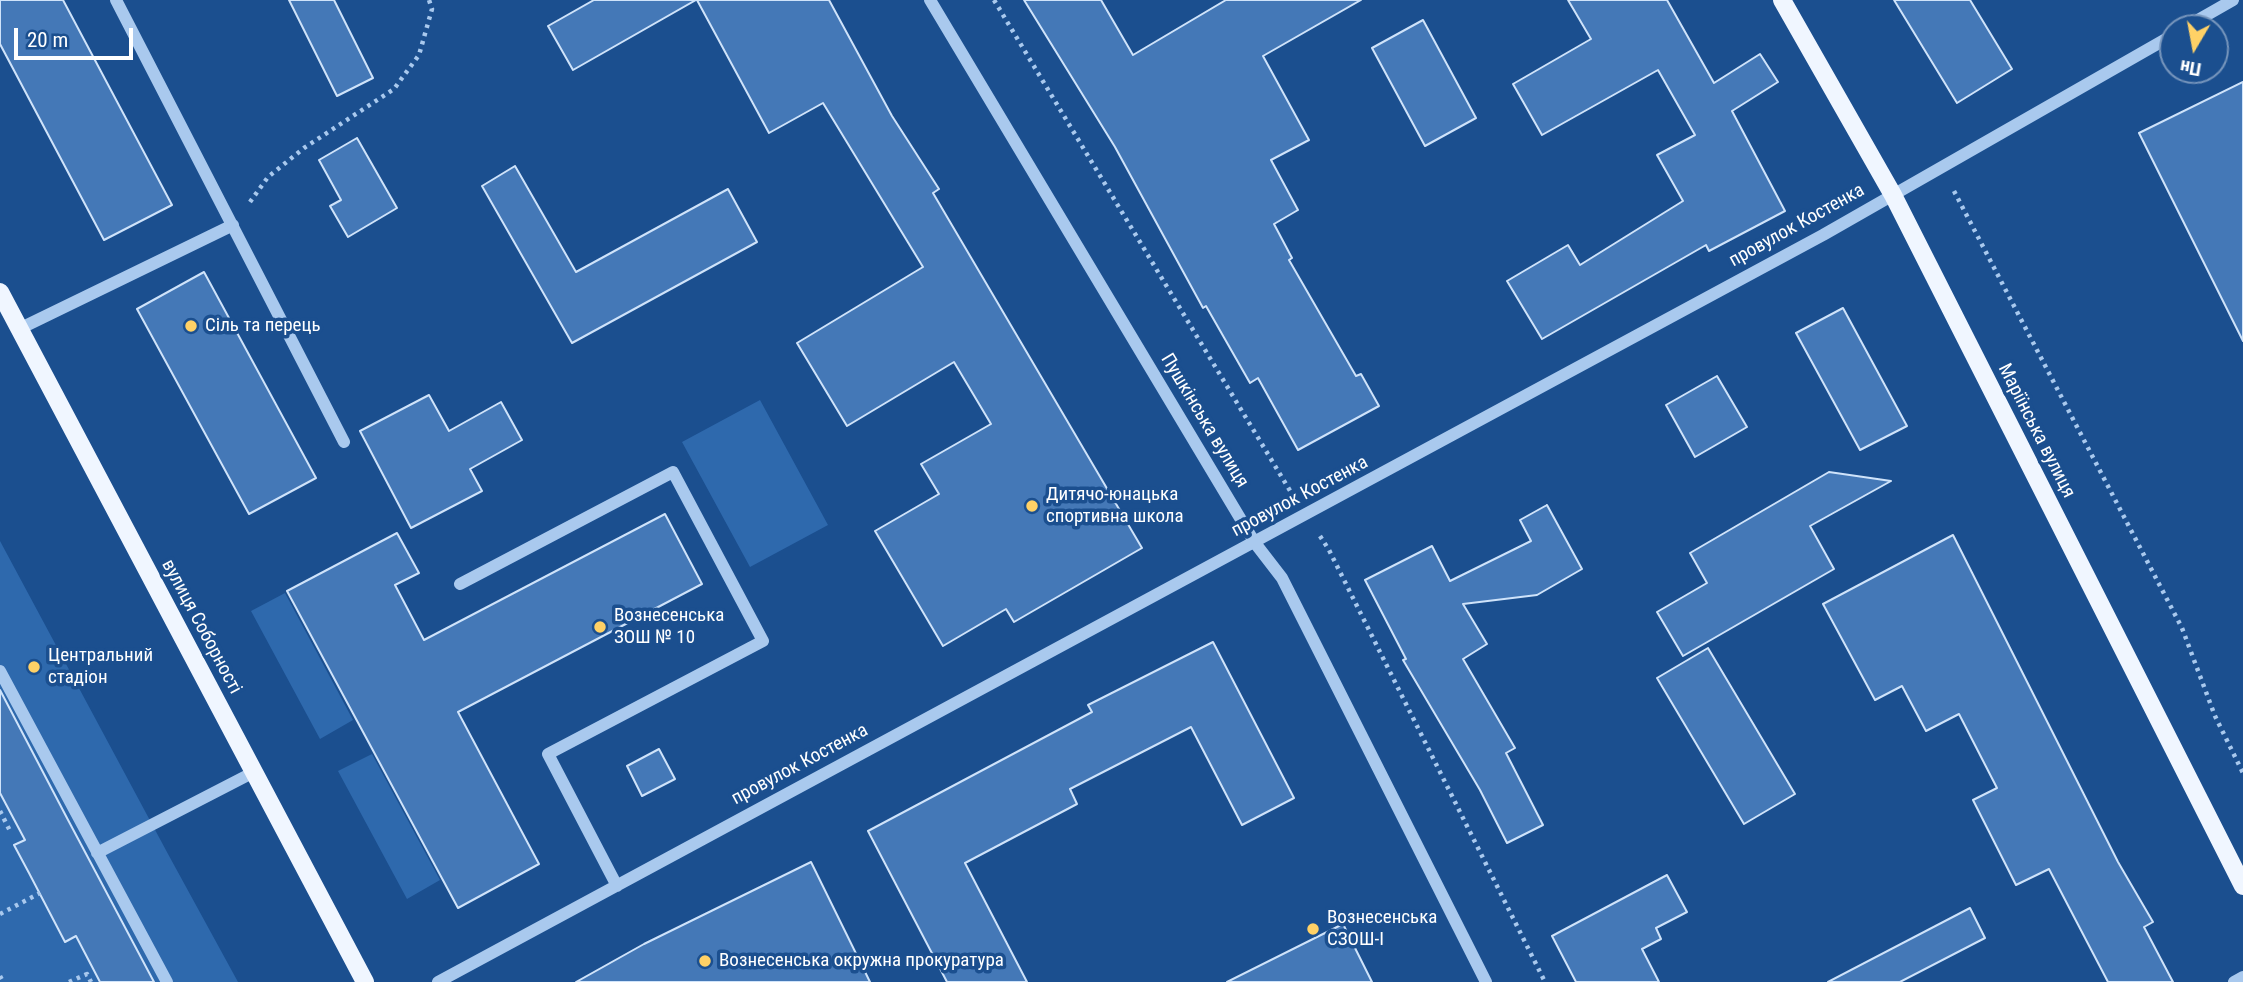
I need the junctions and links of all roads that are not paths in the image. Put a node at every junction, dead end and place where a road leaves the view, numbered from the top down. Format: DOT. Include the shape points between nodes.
graph roads {
  1 [pos="116,0"];
  2 [pos="930,0"];
  3 [pos="1782,0"];
  4 [pos="2233,0"];
  5 [pos="2208,14"];
  6 [pos="2159,42"];
  7 [pos="1893,195"];
  8 [pos="233,225"];
  9 [pos="0,292"];
  10 [pos="19,329"];
  11 [pos="344,442"];
  12 [pos="1255,543"];
  13 [pos="460,584"];
  14 [pos="0,671"];
  15 [pos="254,772"];
  16 [pos="97,853"];
  17 [pos="617,886"];
  18 [pos="2243,886"];
  19 [pos="2243,977"];
  20 [pos="167,982"];
  21 [pos="365,982"];
  22 [pos="438,982"];
  23 [pos="1486,982"];
  24 [pos="2234,982"];
  1 -- 8 [label="street"];
  2 -- 12 [label="street, Пушкінська вулиця"];
  3 -- 7 [label="main road, Маріїнська вулиця"];
  4 -- 5 [label="street"];
  6 -- 7 [label="street, провулок Костенка"];
  7 -- 12 [label="street, провулок Костенка"];
  7 -- 18 [label="main road, Маріїнська вулиця"];
  8 -- 10 [label="street"];
  8 -- 11 [label="street"];
  9 -- 10 [label="main road, вулиця Соборності"];
  10 -- 15 [label="main road, вулиця Соборності"];
  12 -- 17 [label="street, провулок Костенка"];
  12 -- 23 [label="street, Пушкінська вулиця" via="1282,578"];
  13 -- 17 [label="street" via="673,472 764,641 548,754"];
  14 -- 16 [label="street"];
  15 -- 16 [label="street"];
  15 -- 21 [label="main road, вулиця Соборності"];
  16 -- 20 [label="street"];
  17 -- 22 [label="street, провулок Костенка"];
  19 -- 24 [label="street"];
}
